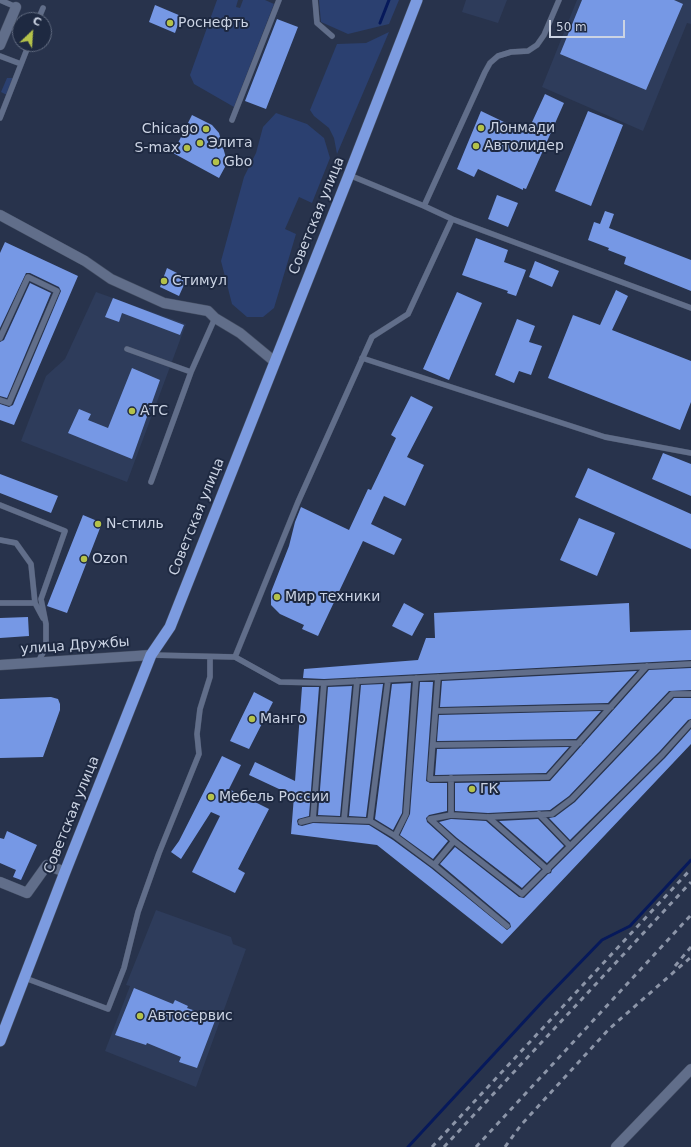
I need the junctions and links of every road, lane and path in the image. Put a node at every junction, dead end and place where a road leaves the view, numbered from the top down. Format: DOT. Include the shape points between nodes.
graph roads {
  1 [pos="0,0"];
  2 [pos="279,0"];
  3 [pos="316,0"];
  4 [pos="417,0"];
  5 [pos="560,0"];
  6 [pos="16,7"];
  7 [pos="43,8"];
  8 [pos="41,12"];
  9 [pos="332,36"];
  10 [pos="0,44"];
  11 [pos="26,52"];
  12 [pos="0,56"];
  13 [pos="21,64"];
  14 [pos="0,118"];
  15 [pos="232,120"];
  16 [pos="350,175"];
  17 [pos="424,206"];
  18 [pos="0,215"];
  19 [pos="452,219"];
  20 [pos="691,308"];
  21 [pos="215,318"];
  22 [pos="0,338"];
  23 [pos="127,349"];
  24 [pos="362,358"];
  25 [pos="275,362"];
  26 [pos="191,372"];
  27 [pos="0,400"];
  28 [pos="691,452"];
  29 [pos="151,482"];
  30 [pos="0,505"];
  31 [pos="0,540"];
  32 [pos="0,603"];
  33 [pos="35,603"];
  34 [pos="46,624"];
  35 [pos="151,655"];
  36 [pos="235,657"];
  37 [pos="210,658"];
  38 [pos="38,662"];
  39 [pos="691,664"];
  40 [pos="0,665"];
  41 [pos="647,666"];
  42 [pos="438,677"];
  43 [pos="416,678"];
  44 [pos="388,680"];
  45 [pos="357,681"];
  46 [pos="324,683"];
  47 [pos="691,694"];
  48 [pos="611,707"];
  49 [pos="436,711"];
  50 [pos="691,723"];
  51 [pos="579,743"];
  52 [pos="433,745"];
  53 [pos="451,778"];
  54 [pos="539,814"];
  55 [pos="451,815"];
  56 [pos="488,817"];
  57 [pos="314,819"];
  58 [pos="344,820"];
  59 [pos="370,821"];
  60 [pos="301,822"];
  61 [pos="395,836"];
  62 [pos="454,841"];
  63 [pos="570,846"];
  64 [pos="434,865"];
  65 [pos="548,870"];
  66 [pos="65,872"];
  67 [pos="0,882"];
  68 [pos="507,926"];
  69 [pos="25,978"];
  70 [pos="1,1034"];
  71 [pos="691,1069"];
  72 [pos="616,1147"];
  1 -- 6 [label="lane"];
  2 -- 15 [label="lane"];
  3 -- 9 [label="lane" via="317,23"];
  4 -- 16 [label="highway, Советская улица"];
  5 -- 17 [label="lane" via="544,36 537,45 528,51 498,56 490,63"];
  6 -- 10 [label="street"];
  7 -- 8 [label="lane"];
  11 -- 13 [label="lane"];
  12 -- 13 [label="lane"];
  13 -- 14 [label="lane"];
  16 -- 17 [label="lane"];
  16 -- 25 [label="highway, Советская улица"];
  17 -- 19 [label="lane"];
  18 -- 21 [label="street" via="85,261 111,279 164,303 208,311"];
  19 -- 20 [label="lane"];
  19 -- 24 [label="lane" via="408,314 372,337"];
  21 -- 25 [label="street" via="240,333"];
  21 -- 26 [label="lane"];
  22 -- 27 [label="lane" via="28,277 57,290 9,404"];
  23 -- 26 [label="lane"];
  24 -- 28 [label="lane" via="605,437"];
  24 -- 36 [label="lane" via="298,502"];
  25 -- 35 [label="highway, Советская улица" via="170,627"];
  26 -- 29 [label="lane"];
  30 -- 34 [label="lane" via="65,531 41,599"];
  31 -- 33 [label="lane" via="16,542 31,564"];
  32 -- 33 [label="lane"];
  33 -- 34 [label="lane"];
  34 -- 38 [label="lane" via="46,647"];
  35 -- 37 [label="lane"];
  35 -- 38 [label="street, улица Дружбы"];
  35 -- 66 [label="highway, Советская улица"];
  36 -- 37 [label="lane"];
  36 -- 46 [label="lane" via="280,682"];
  37 -- 69 [label="lane" via="210,676 200,709 197,734 199,754 159,853 138,912 124,968 108,1009"];
  38 -- 40 [label="street, улица Дружбы"];
  39 -- 41 [label="lane"];
  41 -- 42 [label="lane"];
  41 -- 48 [label="lane"];
  42 -- 43 [label="lane"];
  42 -- 49 [label="lane"];
  43 -- 44 [label="lane"];
  43 -- 61 [label="lane" via="406,814"];
  44 -- 45 [label="lane"];
  44 -- 59 [label="lane"];
  45 -- 46 [label="lane"];
  45 -- 58 [label="lane"];
  46 -- 57 [label="lane"];
  47 -- 54 [label="lane" via="672,694 572,799 552,814"];
  48 -- 49 [label="lane"];
  48 -- 51 [label="lane"];
  49 -- 52 [label="lane"];
  50 -- 63 [label="lane"];
  51 -- 52 [label="lane"];
  51 -- 53 [label="lane" via="548,777"];
  52 -- 53 [label="lane" via="430,778"];
  53 -- 55 [label="lane"];
  54 -- 56 [label="lane"];
  54 -- 63 [label="lane"];
  55 -- 56 [label="lane"];
  55 -- 62 [label="lane" via="430,819"];
  56 -- 65 [label="lane"];
  57 -- 58 [label="lane"];
  57 -- 60 [label="lane"];
  58 -- 59 [label="lane"];
  59 -- 61 [label="lane"];
  61 -- 64 [label="lane"];
  62 -- 64 [label="lane"];
  62 -- 65 [label="lane" via="522,894"];
  63 -- 65 [label="lane"];
  64 -- 68 [label="lane"];
  66 -- 67 [label="street" via="47,865 27,893"];
  66 -- 69 [label="highway, Советская улица"];
  69 -- 70 [label="highway, Советская улица"];
  71 -- 72 [label="street"];
}
